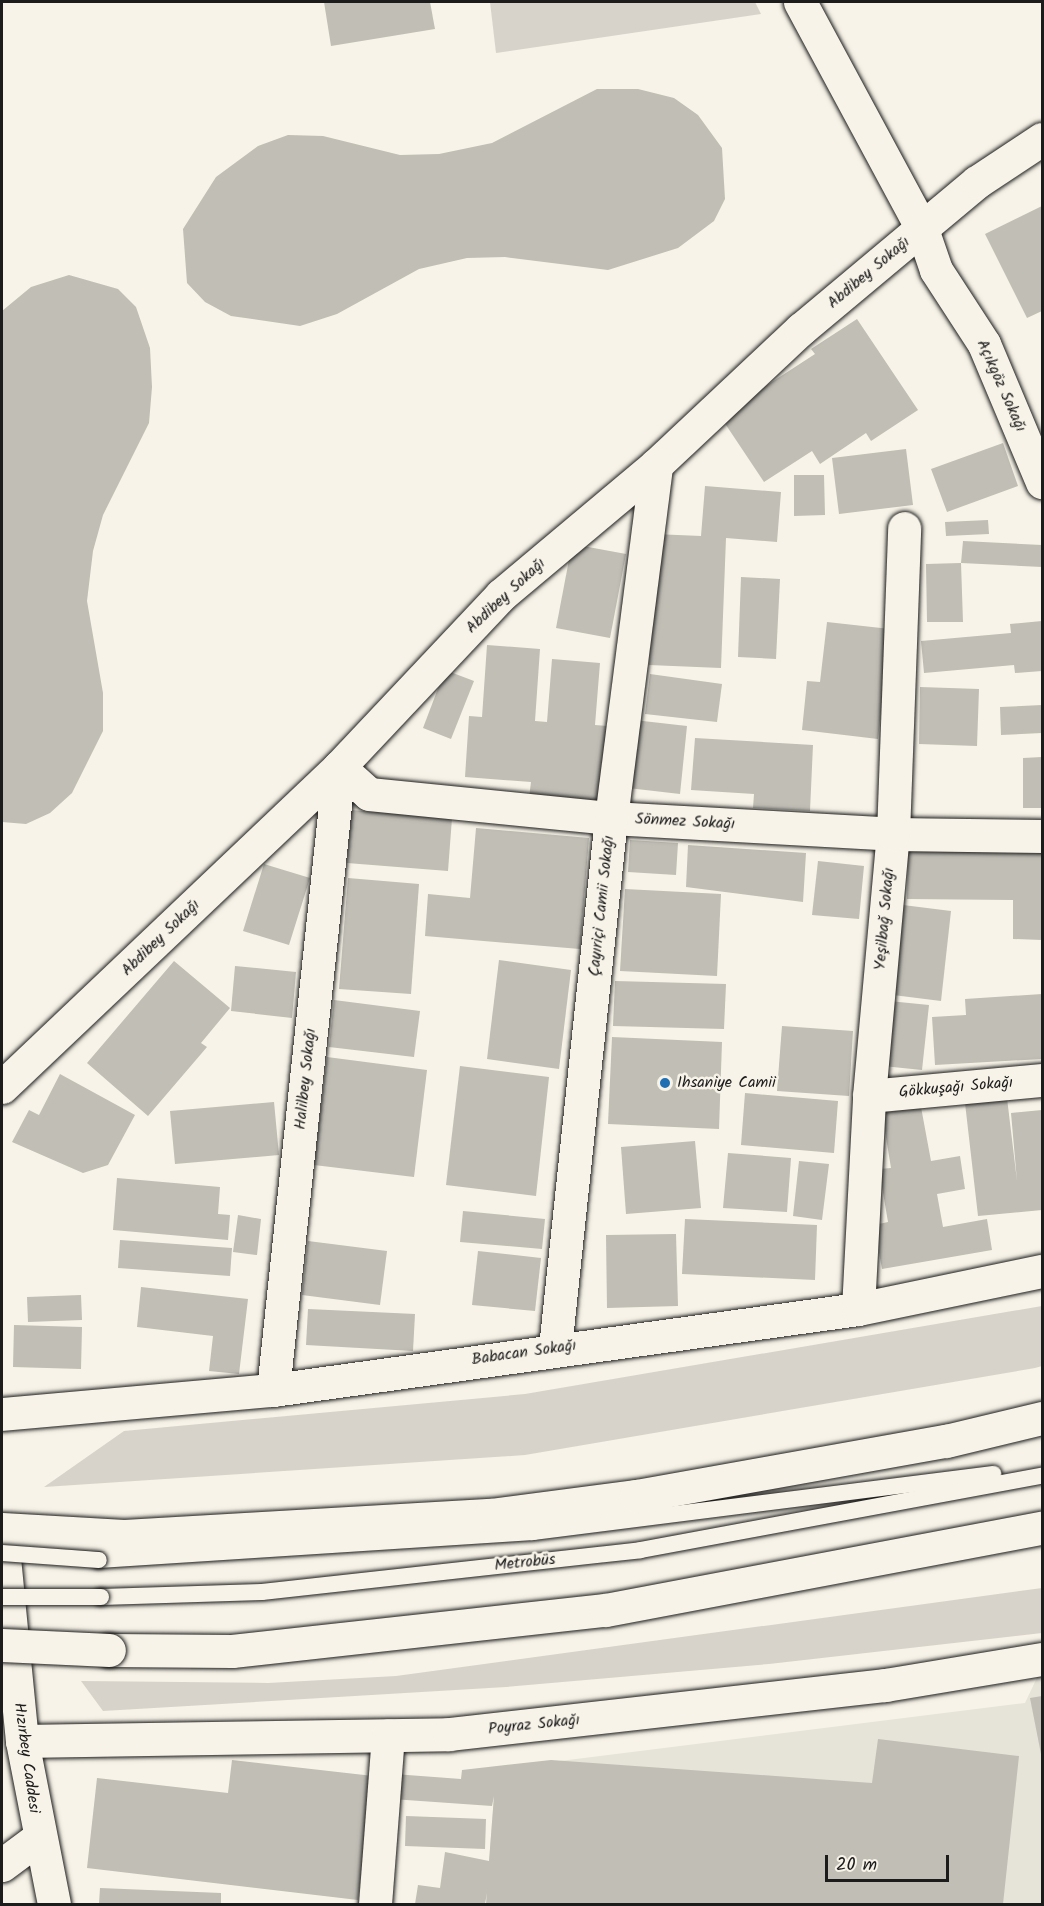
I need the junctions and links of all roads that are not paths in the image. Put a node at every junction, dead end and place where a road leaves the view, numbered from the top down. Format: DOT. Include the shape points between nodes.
graph roads {
  1 [pos="800,2"];
  2 [pos="1042,139"];
  3 [pos="922,229"];
  4 [pos="656,465"];
  5 [pos="1042,482"];
  6 [pos="904,528"];
  7 [pos="339,767"];
  8 [pos="611,818"];
  9 [pos="893,834"];
  10 [pos="1042,836"];
  11 [pos="1042,1080"];
  12 [pos="2,1087"];
  13 [pos="868,1096"];
  14 [pos="1042,1271"];
  15 [pos="858,1309"];
  16 [pos="555,1348"];
  17 [pos="273,1390"];
  18 [pos="2,1414"];
  19 [pos="1042,1418"];
  20 [pos="1042,1468"];
  21 [pos="1042,1476"];
  22 [pos="1042,1528"];
  23 [pos="2,1529"];
  24 [pos="2,1537"];
  25 [pos="1042,1549"];
  26 [pos="2,1553"];
  27 [pos="909,1554"];
  28 [pos="2,1597"];
  29 [pos="2,1645"];
  30 [pos="1042,1659"];
  31 [pos="388,1736"];
  32 [pos="22,1741"];
  33 [pos="37,1839"];
  34 [pos="2,1865"];
  35 [pos="54,1905"];
  36 [pos="375,1905"];
  1 -- 3 [label="main road, Açıkgöz Sokağı"];
  2 -- 3 [label="main road, Abdibey Sokağı" via="976,182"];
  3 -- 4 [label="main road, Abdibey Sokağı" via="801,329"];
  3 -- 5 [label="main road, Açıkgöz Sokağı" via="936,270 984,344"];
  4 -- 7 [label="main road, Abdibey Sokağı" via="501,595"];
  4 -- 8 [label="main road, Çayıriçi Camii Sokağı"];
  6 -- 9 [label="main road, Yeşilbağ Sokağı"];
  7 -- 8 [label="main road, Sönmez Sokağı" via="369,794"];
  7 -- 12 [label="main road, Abdibey Sokağı"];
  7 -- 17 [label="main road, Halilbey Sokağı"];
  8 -- 9 [label="main road, Sönmez Sokağı"];
  8 -- 16 [label="main road, Çayıriçi Camii Sokağı"];
  9 -- 10 [label="main road, Sönmez Sokağı"];
  9 -- 13 [label="main road, Yeşilbağ Sokağı"];
  11 -- 13 [label="main road, Gökkuşağı Sokağı"];
  13 -- 15 [label="main road, Yeşilbağ Sokağı"];
  14 -- 15 [label="main road, Babacan Sokağı"];
  15 -- 16 [label="main road, Babacan Sokağı"];
  16 -- 17 [label="main road, Babacan Sokağı"];
  17 -- 18 [label="main road, Babacan Sokağı"];
  19 -- 23 [label="main road" via="946,1441 659,1492 491,1515 124,1536"];
  20 -- 26 [label="lane, Metrobüs, bridge" via="533,1532 99,1560"];
  21 -- 28 [label="lane, Metrobüs, bridge" via="641,1550 262,1592"];
  22 -- 27 [label="main road"];
  24 -- 32 [label="main road, Hızırbey Caddesi"];
  25 -- 27 [label="main road"];
  27 -- 29 [label="main road, bridge" via="606,1610 232,1651"];
  30 -- 31 [label="main road, Poyraz Sokağı" via="885,1685 449,1734"];
  31 -- 32 [label="main road, Poyraz Sokağı"];
  31 -- 36 [label="main road"];
  32 -- 33 [label="main road, Hızırbey Caddesi"];
  33 -- 34 [label="main road"];
  33 -- 35 [label="main road, Hızırbey Caddesi"];
}
